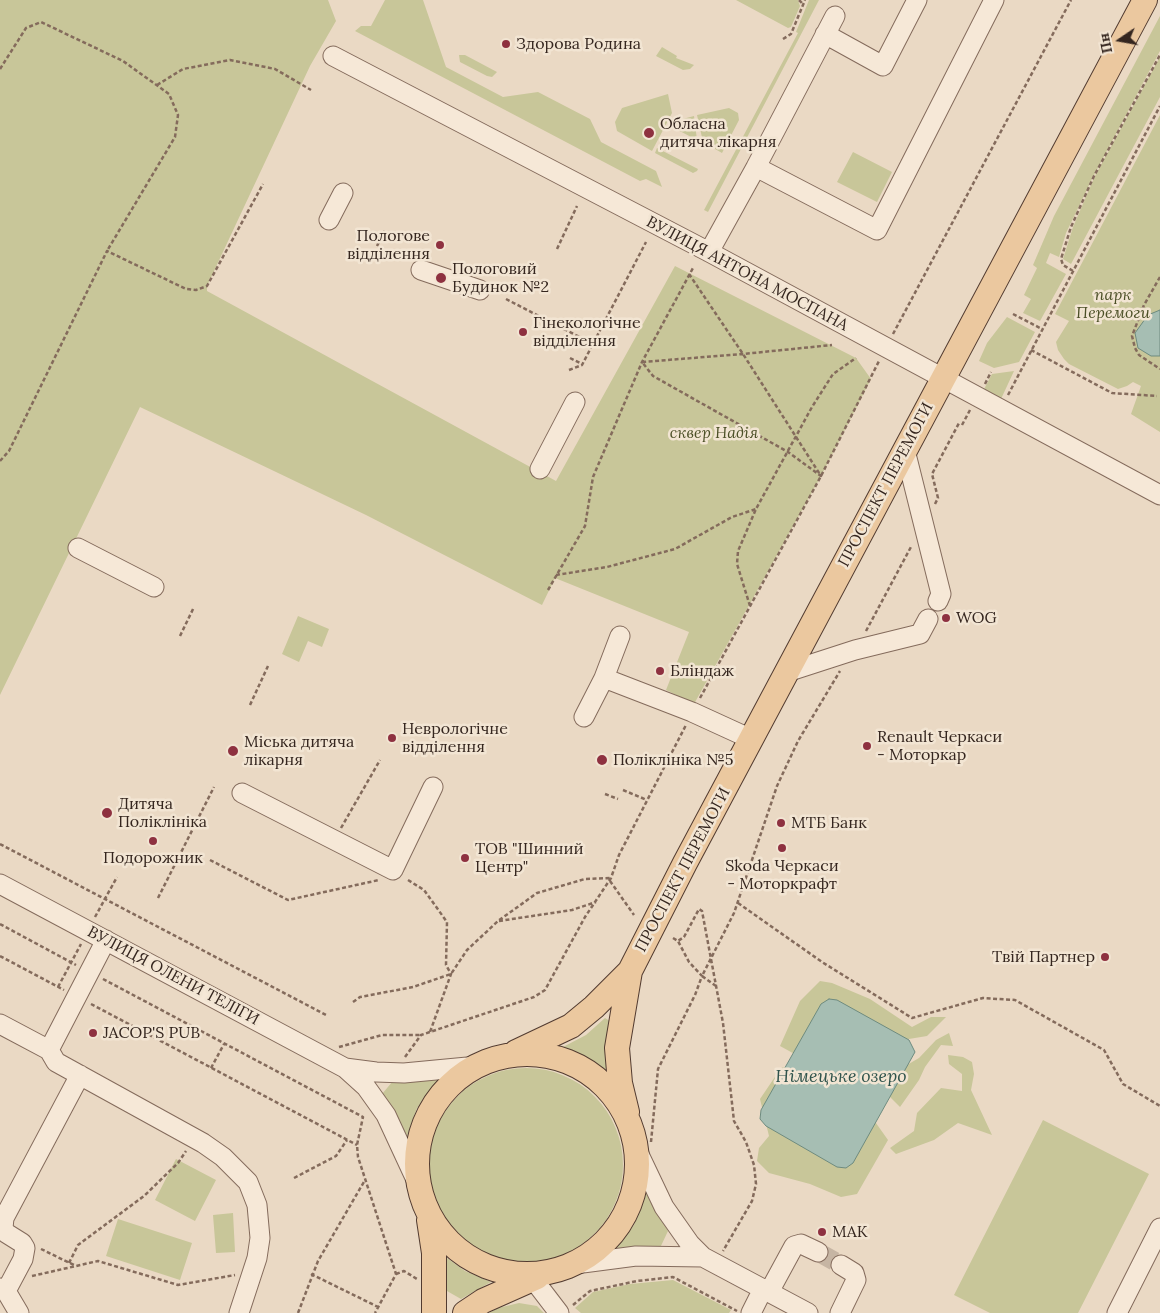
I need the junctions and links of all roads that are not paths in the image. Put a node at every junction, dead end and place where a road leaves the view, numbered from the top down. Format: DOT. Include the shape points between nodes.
graph roads {
  1 [pos="917,0"];
  2 [pos="994,0"];
  3 [pos="1145,0"];
  4 [pos="835,16"];
  5 [pos="825,34"];
  6 [pos="333,56"];
  7 [pos="756,167"];
  8 [pos="343,193"];
  9 [pos="329,220"];
  10 [pos="709,252"];
  11 [pos="421,270"];
  12 [pos="480,290"];
  13 [pos="943,379"];
  14 [pos="575,402"];
  15 [pos="905,450"];
  16 [pos="540,469"];
  17 [pos="1160,495"];
  18 [pos="78,548"];
  19 [pos="154,587"];
  20 [pos="938,601"];
  21 [pos="928,619"];
  22 [pos="620,636"];
  23 [pos="787,672"];
  24 [pos="604,678"];
  25 [pos="584,717"];
  26 [pos="751,739"];
  27 [pos="433,787"];
  28 [pos="242,793"];
  29 [pos="0,884"];
  30 [pos="106,940"];
  31 [pos="630,971"];
  32 [pos="0,1024"];
  33 [pos="49,1050"];
  34 [pos="507,1056"];
  35 [pos="478,1066"];
  36 [pos="345,1068"];
  37 [pos="80,1075"];
  38 [pos="626,1112"];
  39 [pos="635,1146"];
  40 [pos="418,1184"];
  41 [pos="428,1213"];
  42 [pos="1158,1238"];
  43 [pos="818,1252"];
  44 [pos="709,1260"];
  45 [pos="575,1264"];
  46 [pos="841,1265"];
  47 [pos="539,1276"];
  48 [pos="6,1287"];
  49 [pos="766,1291"];
  50 [pos="558,1312"];
  51 [pos="19,1313"];
  52 [pos="239,1313"];
  53 [pos="434,1313"];
  54 [pos="465,1313"];
  55 [pos="751,1313"];
  56 [pos="808,1313"];
  57 [pos="840,1313"];
  58 [pos="1117,1313"];
  1 -- 5 [label="street" via="883,66"];
  2 -- 7 [label="street" via="877,230"];
  3 -- 13 [label="main road, ПРОСПЕКТ ПЕРЕМОГИ"];
  4 -- 5 [label="street"];
  5 -- 7 [label="street"];
  6 -- 10 [label="street, ВУЛИЦЯ АНТОНА МОСПАНА"];
  7 -- 10 [label="street"];
  8 -- 9 [label="street"];
  10 -- 13 [label="street, ВУЛИЦЯ АНТОНА МОСПАНА"];
  11 -- 12 [label="street"];
  13 -- 15 [label="main road, ПРОСПЕКТ ПЕРЕМОГИ"];
  13 -- 17 [label="street, ВУЛИЦЯ АНТОНА МОСПАНА"];
  14 -- 16 [label="street"];
  15 -- 20 [label="street" via="941,594"];
  15 -- 23 [label="main road, ПРОСПЕКТ ПЕРЕМОГИ"];
  18 -- 19 [label="street"];
  21 -- 23 [label="street" via="920,634"];
  22 -- 24 [label="street"];
  23 -- 26 [label="main road, ПРОСПЕКТ ПЕРЕМОГИ"];
  24 -- 25 [label="street"];
  24 -- 26 [label="street"];
  26 -- 31 [label="main road, ПРОСПЕКТ ПЕРЕМОГИ"];
  27 -- 28 [label="street" via="393,870"];
  29 -- 30 [label="street, ВУЛИЦЯ ОЛЕНИ ТЕЛІГИ"];
  30 -- 33 [label="street"];
  30 -- 36 [label="street, ВУЛИЦЯ ОЛЕНИ ТЕЛІГИ"];
  31 -- 34 [label="main road, ПРОСПЕКТ ПЕРЕМОГИ" via="571,1026"];
  31 -- 38 [label="main road, ПРОСПЕКТ ПЕРЕМОГИ" via="617,1048"];
  32 -- 33 [label="street"];
  33 -- 37 [label="street" via="53,1060"];
  34 -- 35 [label="main road"];
  34 -- 38 [label="main road" via="539,1055 569,1063 607,1087"];
  35 -- 36 [label="street, ВУЛИЦЯ ОЛЕНИ ТЕЛІГИ" via="392,1073"];
  35 -- 40 [label="main road" via="452,1083 425,1122 417,1152"];
  36 -- 40 [label="street, ВУЛИЦЯ ОЛЕНИ ТЕЛІГИ" via="375,1098 398,1138"];
  37 -- 48 [label="street" via="4,1218 6,1233 25,1248 23,1259"];
  37 -- 52 [label="street" via="193,1137 223,1157 250,1186 257,1205 259,1248"];
  38 -- 39 [label="main road, ПРОСПЕКТ ПЕРЕМОГИ"];
  39 -- 44 [label="street" via="677,1229"];
  39 -- 45 [label="main road, ПРОСПЕКТ ПЕРЕМОГИ" via="636,1177 628,1208 612,1234"];
  40 -- 41 [label="main road"];
  41 -- 47 [label="main road" via="457,1250 484,1266 514,1274"];
  41 -- 53 [label="main road" via="434,1253"];
  42 -- 58 [label="street"];
  43 -- 49 [label="street" via="801,1244 794,1246"];
  44 -- 45 [label="street" via="636,1256"];
  44 -- 49 [label="street"];
  45 -- 47 [label="main road, ПРОСПЕКТ ПЕРЕМОГИ"];
  46 -- 57 [label="street" via="854,1272 856,1280"];
  47 -- 50 [label="street"];
  47 -- 54 [label="main road"];
  48 -- 51 [label="street"];
  49 -- 55 [label="street"];
  49 -- 56 [label="street"];
}
